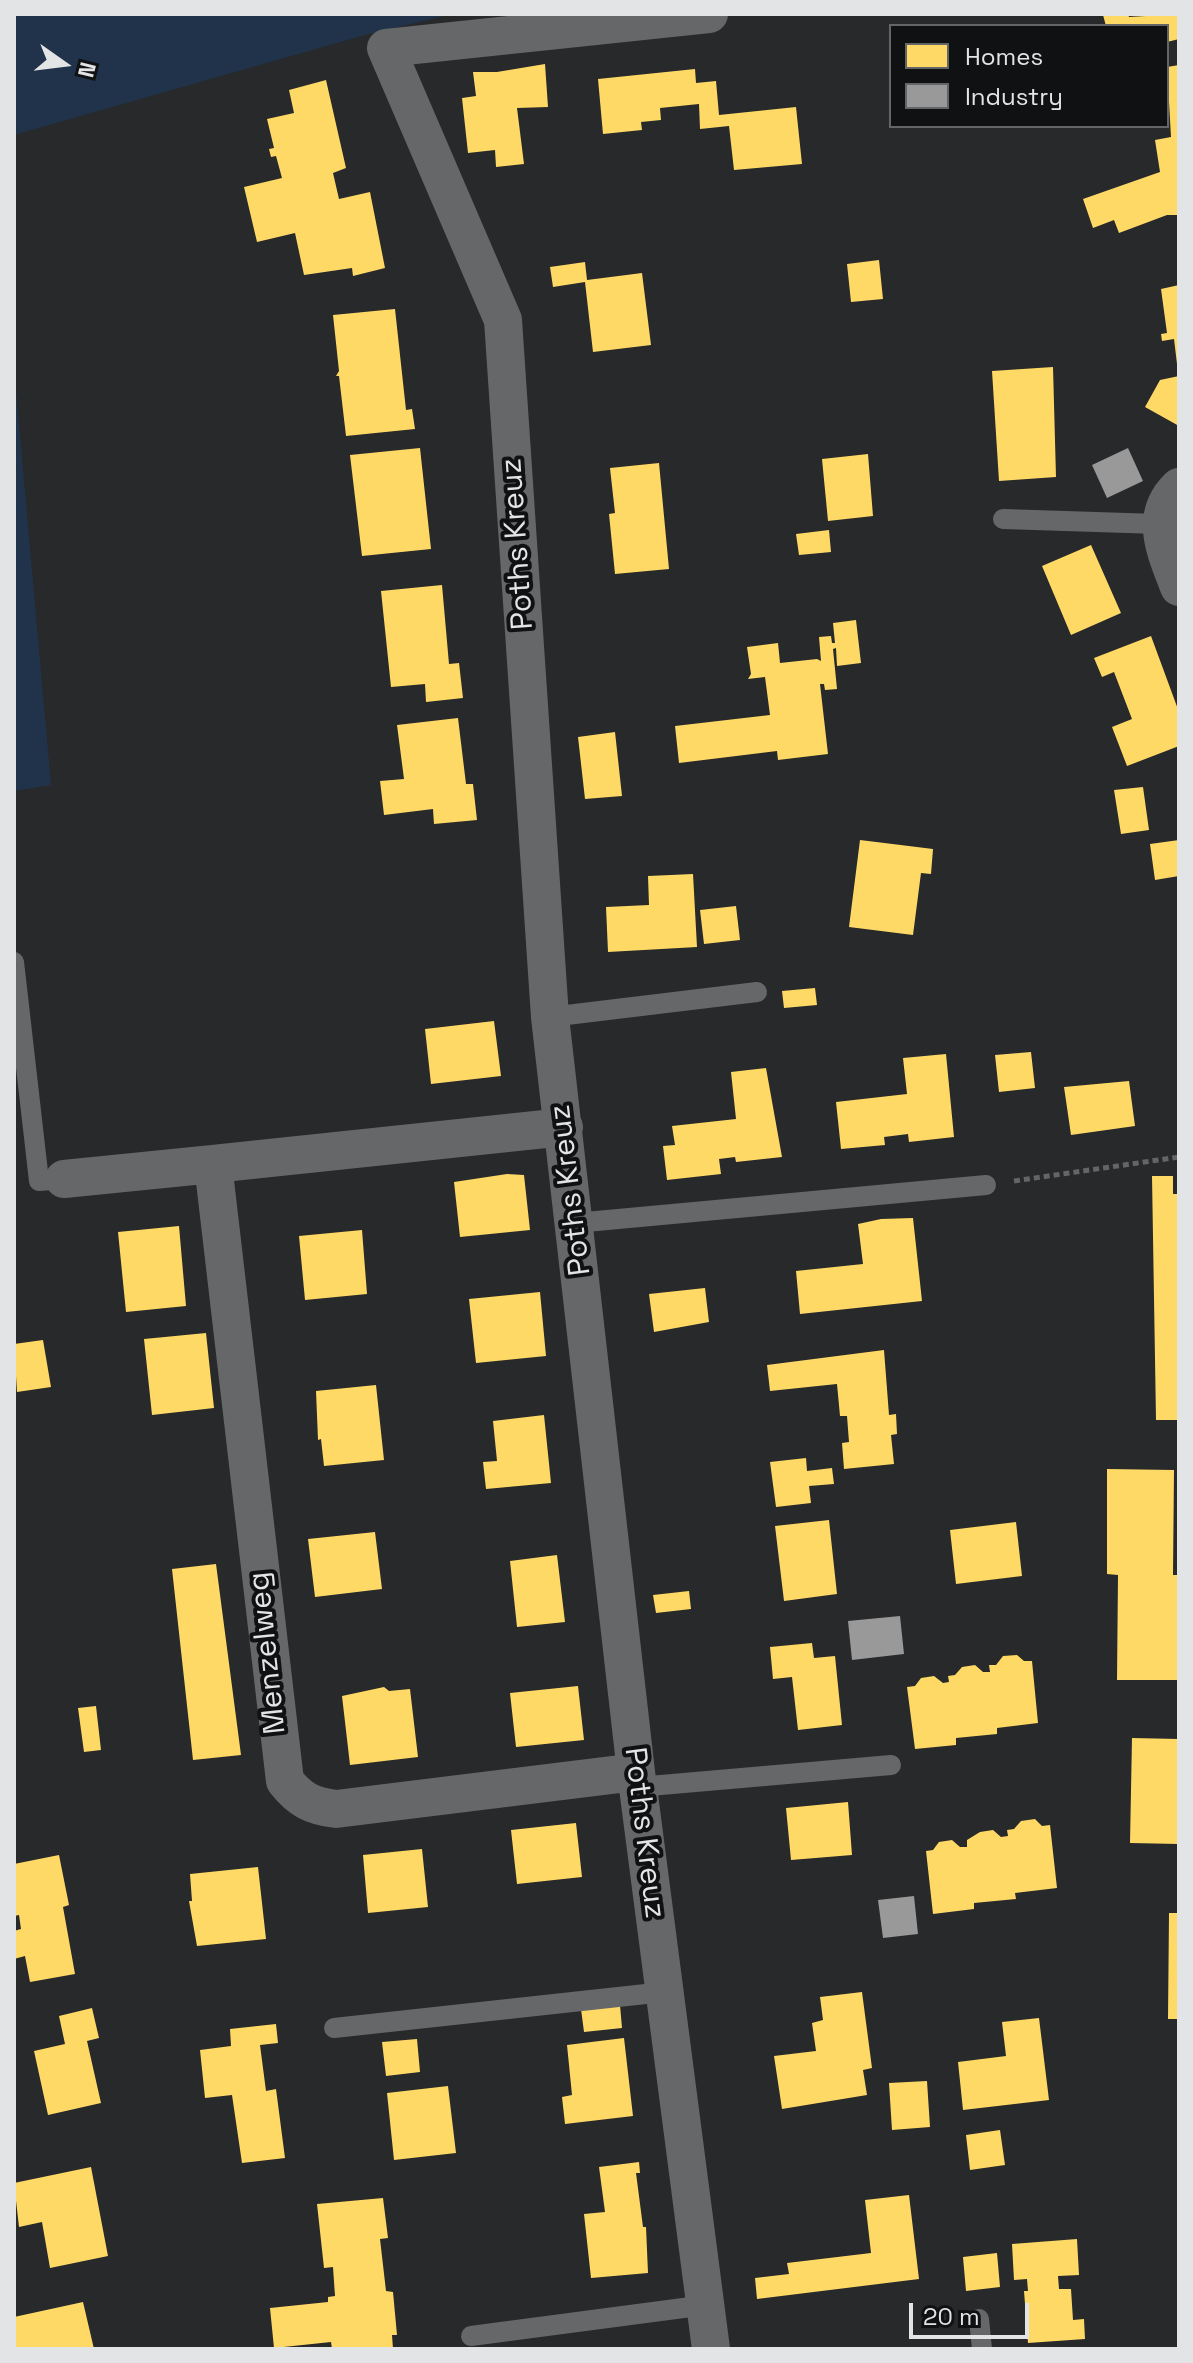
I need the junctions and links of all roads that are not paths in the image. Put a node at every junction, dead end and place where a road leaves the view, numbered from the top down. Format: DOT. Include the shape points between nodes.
graph roads {
  1 [pos="709,14"];
  2 [pos="1179,487"];
  3 [pos="1003,519"];
  4 [pos="1158,524"];
  5 [pos="1179,587"];
  6 [pos="14,962"];
  7 [pos="757,992"];
  8 [pos="550,1017"];
  9 [pos="564,1127"];
  10 [pos="213,1164"];
  11 [pos="64,1179"];
  12 [pos="986,1185"];
  13 [pos="575,1223"];
  14 [pos="891,1765"];
  15 [pos="637,1780"];
  16 [pos="664,1992"];
  17 [pos="334,2028"];
  18 [pos="706,2305"];
  19 [pos="979,2319"];
  20 [pos="471,2336"];
  21 [pos="711,2349"];
  22 [pos="982,2349"];
  1 -- 8 [label="street, Poths Kreuz" via="386,48 503,320"];
  2 -- 4 [label="street" via="1167,498"];
  3 -- 4 [label="lane"];
  4 -- 5 [label="street"];
  6 -- 11 [label="lane" via="39,1181"];
  7 -- 8 [label="lane"];
  8 -- 9 [label="street, Poths Kreuz"];
  9 -- 10 [label="street"];
  9 -- 13 [label="street, Poths Kreuz"];
  10 -- 11 [label="street"];
  10 -- 15 [label="street, Menzelweg" via="285,1781 315,1806 336,1809"];
  12 -- 13 [label="lane"];
  13 -- 15 [label="street, Poths Kreuz"];
  14 -- 15 [label="lane"];
  15 -- 16 [label="street, Poths Kreuz"];
  16 -- 17 [label="lane"];
  16 -- 18 [label="street, Poths Kreuz"];
  18 -- 20 [label="lane"];
  18 -- 21 [label="street, Poths Kreuz"];
  19 -- 22 [label="lane"];
}
